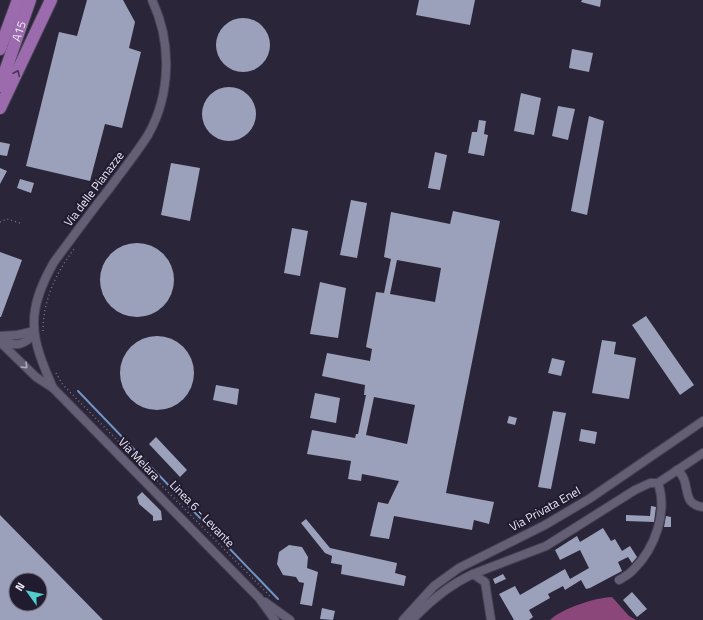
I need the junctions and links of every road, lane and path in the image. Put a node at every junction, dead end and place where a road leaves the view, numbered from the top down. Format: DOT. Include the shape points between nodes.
graph roads {
  1 [pos="18,0"];
  2 [pos="30,0"];
  3 [pos="51,0"];
  4 [pos="152,0"];
  5 [pos="0,49"];
  6 [pos="0,86"];
  7 [pos="0,108"];
  8 [pos="0,222"];
  9 [pos="20,223"];
  10 [pos="77,245"];
  11 [pos="34,332"];
  12 [pos="43,332"];
  13 [pos="0,336"];
  14 [pos="0,341"];
  15 [pos="53,367"];
  16 [pos="53,388"];
  17 [pos="703,421"];
  18 [pos="703,453"];
  19 [pos="677,470"];
  20 [pos="658,483"];
  21 [pos="703,507"];
  22 [pos="473,574"];
  23 [pos="619,580"];
  24 [pos="258,598"];
  25 [pos="273,599"];
  26 [pos="275,620"];
  27 [pos="290,620"];
  28 [pos="403,620"];
  29 [pos="412,620"];
  30 [pos="491,620"];
  1 -- 5 [label="highway, A15"];
  2 -- 6 [label="highway, A15"];
  7 -- 3 [label="highway, one-way"];
  4 -- 11 [label="street, Via delle Pianazze" via="160,21 166,60 165,85 160,104 148,134 54,262 37,298"];
  8 -- 9 [label="path" via="7,219"];
  10 -- 12 [label="path" via="53,282 43,320"];
  11 -- 13 [label="street"];
  11 -- 14 [label="street" via="28,340 18,345"];
  11 -- 16 [label="street, Via delle Pianazze" via="38,355"];
  14 -- 16 [label="street, Via Melara, one-way" via="36,377"];
  15 -- 25 [label="path, Linea 6 - Levante" via="64,385"];
  16 -- 24 [label="street, Via Melara"];
  17 -- 28 [label="street, Via Privata Enel" via="589,500 459,568 434,586"];
  18 -- 19 [label="street"];
  19 -- 20 [label="street"];
  19 -- 21 [label="street" via="684,480 690,502 694,506"];
  20 -- 22 [label="street" via="650,483 635,490 546,546"];
  20 -- 23 [label="street" via="661,492 661,520 649,550 634,570"];
  22 -- 29 [label="street" via="430,601"];
  22 -- 30 [label="street" via="485,582"];
  24 -- 26 [label="street"];
  24 -- 27 [label="street"];
}
